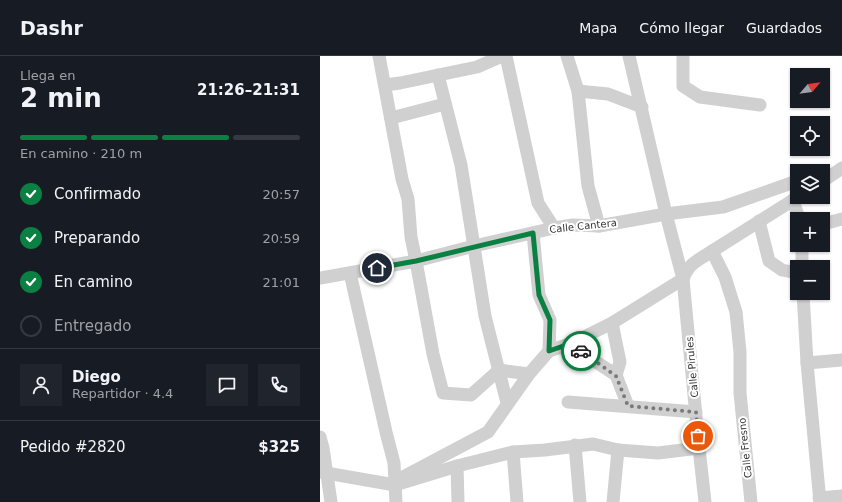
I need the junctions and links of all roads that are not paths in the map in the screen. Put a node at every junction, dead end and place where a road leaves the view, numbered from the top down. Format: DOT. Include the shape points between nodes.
graph roads {
  1 [pos="380,56"];
  2 [pos="502,56"];
  3 [pos="506,56"];
  4 [pos="567,56"];
  5 [pos="629,56"];
  6 [pos="683,56"];
  7 [pos="438,75"];
  8 [pos="385,85"];
  9 [pos="578,91"];
  10 [pos="445,104"];
  11 [pos="760,105"];
  12 [pos="642,107"];
  13 [pos="391,118"];
  14 [pos="842,167"];
  15 [pos="830,171"];
  16 [pos="830,176"];
  17 [pos="790,183"];
  18 [pos="790,203"];
  19 [pos="666,214"];
  20 [pos="842,219"];
  21 [pos="760,221"];
  22 [pos="830,222"];
  23 [pos="599,226"];
  24 [pos="554,228"];
  25 [pos="533,233"];
  26 [pos="474,246"];
  27 [pos="712,251"];
  28 [pos="416,261"];
  29 [pos="790,272"];
  30 [pos="350,273"];
  31 [pos="320,278"];
  32 [pos="684,279"];
  33 [pos="803,300"];
  34 [pos="612,323"];
  35 [pos="572,343"];
  36 [pos="549,351"];
  37 [pos="842,360"];
  38 [pos="807,364"];
  39 [pos="499,370"];
  40 [pos="528,374"];
  41 [pos="616,376"];
  42 [pos="568,402"];
  43 [pos="507,403"];
  44 [pos="628,406"];
  45 [pos="696,412"];
  46 [pos="320,437"];
  47 [pos="575,445"];
  48 [pos="699,448"];
  49 [pos="618,450"];
  50 [pos="513,452"];
  51 [pos="457,466"];
  52 [pos="323,472"];
  53 [pos="395,483"];
  54 [pos="842,496"];
  55 [pos="820,500"];
  56 [pos="331,502"];
  57 [pos="396,502"];
  58 [pos="458,502"];
  59 [pos="517,502"];
  60 [pos="580,502"];
  61 [pos="613,502"];
  62 [pos="705,502"];
  63 [pos="751,502"];
  1 -- 8 [label="street"];
  2 -- 7 [label="street" via="477,67"];
  3 -- 24 [label="street" via="538,203"];
  4 -- 9 [label="street"];
  5 -- 12 [label="street, Calle Pirules"];
  6 -- 11 [label="street" via="683,86 700,97"];
  7 -- 8 [label="street"];
  7 -- 10 [label="street"];
  8 -- 13 [label="street"];
  9 -- 12 [label="street" via="608,94"];
  9 -- 23 [label="street" via="588,186"];
  10 -- 13 [label="street"];
  10 -- 26 [label="street" via="461,165"];
  12 -- 19 [label="street, Calle Pirules"];
  13 -- 28 [label="street" via="408,199"];
  14 -- 15 [label="street"];
  14 -- 16 [label="street"];
  17 -- 19 [label="street, Calle Cantera" via="723,207"];
  18 -- 21 [label="street"];
  19 -- 23 [label="street, Calle Cantera"];
  19 -- 32 [label="street, Calle Pirules"];
  20 -- 22 [label="street"];
  21 -- 27 [label="street"];
  21 -- 29 [label="street" via="769,262"];
  23 -- 24 [label="street, Calle Cantera"];
  24 -- 25 [label="street, Calle Cantera"];
  25 -- 26 [label="street, Calle Cantera"];
  25 -- 36 [label="street" via="539,295 550,320"];
  26 -- 28 [label="street, Calle Cantera"];
  26 -- 39 [label="street" via="485,316"];
  27 -- 32 [label="street" via="690,266"];
  27 -- 63 [label="street, Calle Fresno" via="725,277 736,312 740,352 740,393"];
  28 -- 30 [label="street, Calle Cantera"];
  28 -- 39 [label="street" via="443,393 471,395"];
  30 -- 31 [label="street, Calle Cantera"];
  30 -- 53 [label="street" via="394,463"];
  32 -- 34 [label="street"];
  32 -- 45 [label="street, Calle Pirules"];
  33 -- 38 [label="street"];
  34 -- 35 [label="street"];
  34 -- 41 [label="street" via="620,362"];
  35 -- 36 [label="street"];
  35 -- 41 [label="street"];
  36 -- 40 [label="street"];
  37 -- 38 [label="street"];
  38 -- 55 [label="street"];
  39 -- 40 [label="street"];
  39 -- 43 [label="street"];
  40 -- 43 [label="street"];
  41 -- 44 [label="street"];
  42 -- 44 [label="street"];
  43 -- 53 [label="street" via="488,432"];
  44 -- 45 [label="street"];
  45 -- 48 [label="street, Calle Pirules"];
  46 -- 52 [label="street"];
  47 -- 49 [label="street" via="592,444"];
  47 -- 50 [label="street"];
  47 -- 60 [label="street"];
  48 -- 49 [label="street" via="658,453"];
  48 -- 62 [label="street, Calle Pirules"];
  49 -- 61 [label="street"];
  50 -- 51 [label="street"];
  50 -- 59 [label="street"];
  51 -- 53 [label="street"];
  51 -- 58 [label="street"];
  52 -- 53 [label="street"];
  52 -- 56 [label="street"];
  53 -- 57 [label="street"];
  54 -- 55 [label="street"];
}
